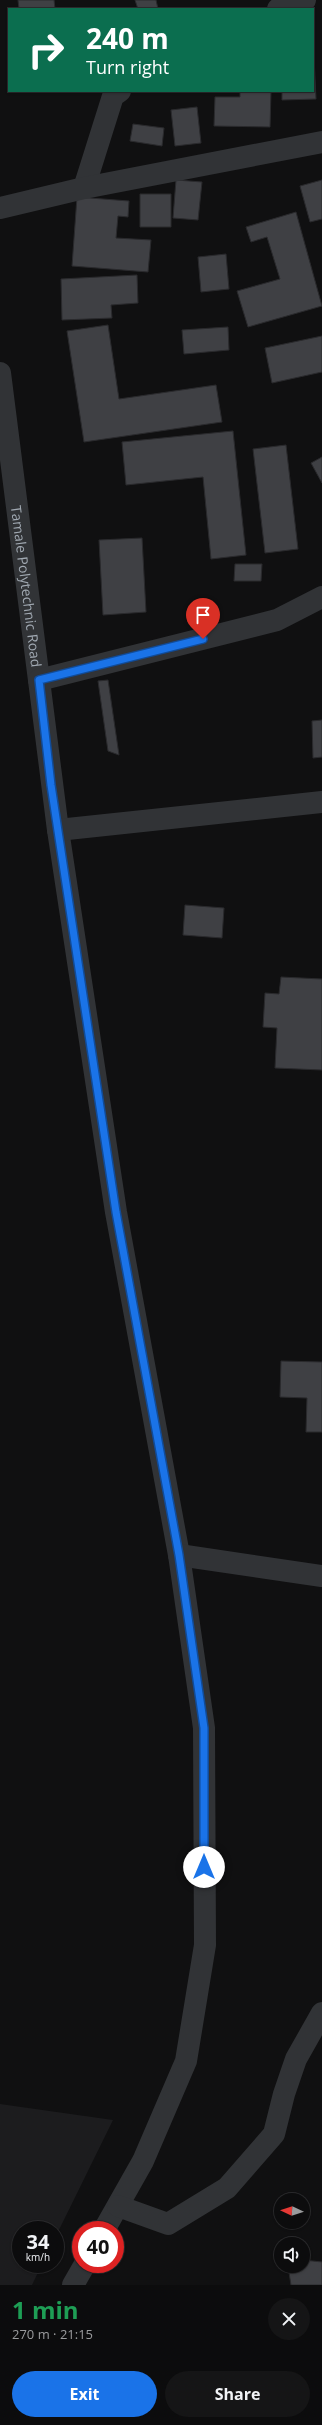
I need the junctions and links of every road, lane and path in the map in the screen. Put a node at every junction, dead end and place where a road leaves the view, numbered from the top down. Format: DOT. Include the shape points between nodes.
graph roads {
  1 [pos="305,0"];
  2 [pos="281,8"];
  3 [pos="119,92"];
  4 [pos="322,142"];
  5 [pos="84,188"];
  6 [pos="0,208"];
  7 [pos="0,373"];
  8 [pos="322,597"];
  9 [pos="39,680"];
  10 [pos="322,802"];
  11 [pos="58,830"];
  12 [pos="179,1555"];
  13 [pos="322,1576"];
  14 [pos="322,2013"];
  15 [pos="118,2206"];
  16 [pos="109,2221"];
  17 [pos="80,2273"];
  18 [pos="73,2285"];
  1 -- 2 [label="street"];
  3 -- 5 [label="street" via="113,96"];
  4 -- 5 [label="street"];
  5 -- 6 [label="street"];
  7 -- 9 [label="street, Tamale Polytechnic Road"];
  8 -- 9 [label="street" via="277,620"];
  9 -- 11 [label="street, Tamale Polytechnic Road"];
  10 -- 11 [label="street"];
  11 -- 12 [label="street, Tamale Polytechnic Road" via="116,1212"];
  12 -- 13 [label="street"];
  12 -- 15 [label="street, Tamale Polytechnic Road" via="204,1728 205,1945 186,2061 143,2162"];
  14 -- 15 [label="street" via="296,2059 274,2134 227,2188 168,2224"];
  15 -- 16 [label="street, Tamale Polytechnic Road"];
  17 -- 18 [label="street"];
}
